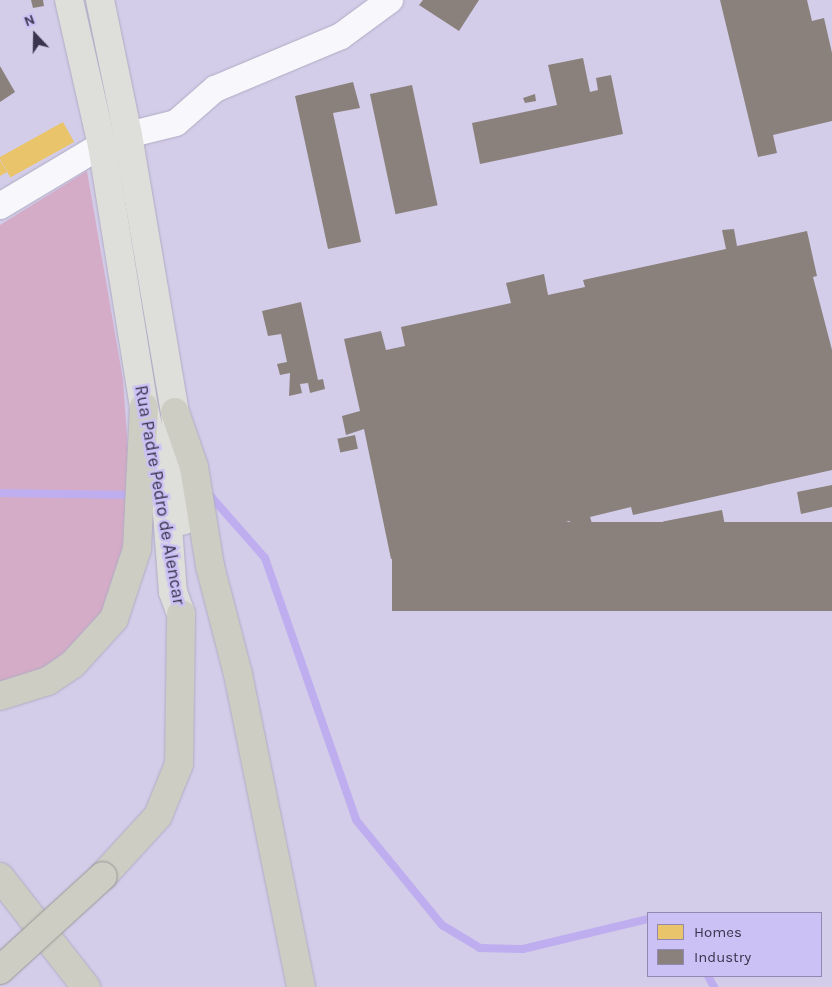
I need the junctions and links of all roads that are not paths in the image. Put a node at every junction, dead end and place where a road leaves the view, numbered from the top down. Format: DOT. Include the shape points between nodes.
graph roads {
  1 [pos="69,0"];
  2 [pos="100,0"];
  3 [pos="390,0"];
  4 [pos="128,135"];
  5 [pos="102,145"];
  6 [pos="0,206"];
  7 [pos="144,407"];
  8 [pos="175,412"];
  9 [pos="181,614"];
  10 [pos="0,696"];
  11 [pos="0,877"];
  12 [pos="0,970"];
  13 [pos="0,983"];
  14 [pos="3,987"];
  15 [pos="86,987"];
  16 [pos="301,987"];
  1 -- 5 [label="main road, Rua Padre Pedro de Alencar"];
  2 -- 4 [label="main road, Rua Padre Pedro de Alencar"];
  3 -- 4 [label="street" via="324,45 215,89 176,123"];
  4 -- 8 [label="main road, Rua Padre Pedro de Alencar"];
  5 -- 6 [label="street"];
  5 -- 7 [label="main road, Rua Padre Pedro de Alencar"];
  7 -- 9 [label="main road, Rua Padre Pedro de Alencar" via="167,513 173,592"];
  7 -- 10 [label="highway" via="136,548 114,619 73,664 48,681"];
  8 -- 9 [label="main road, Rua Padre Pedro de Alencar" via="188,589"];
  8 -- 16 [label="highway" via="194,467 210,566 238,674"];
  9 -- 12 [label="highway, bridge" via="179,764 158,816 102,876"];
  11 -- 15 [label="highway"];
  13 -- 14 [label="highway"];
}
